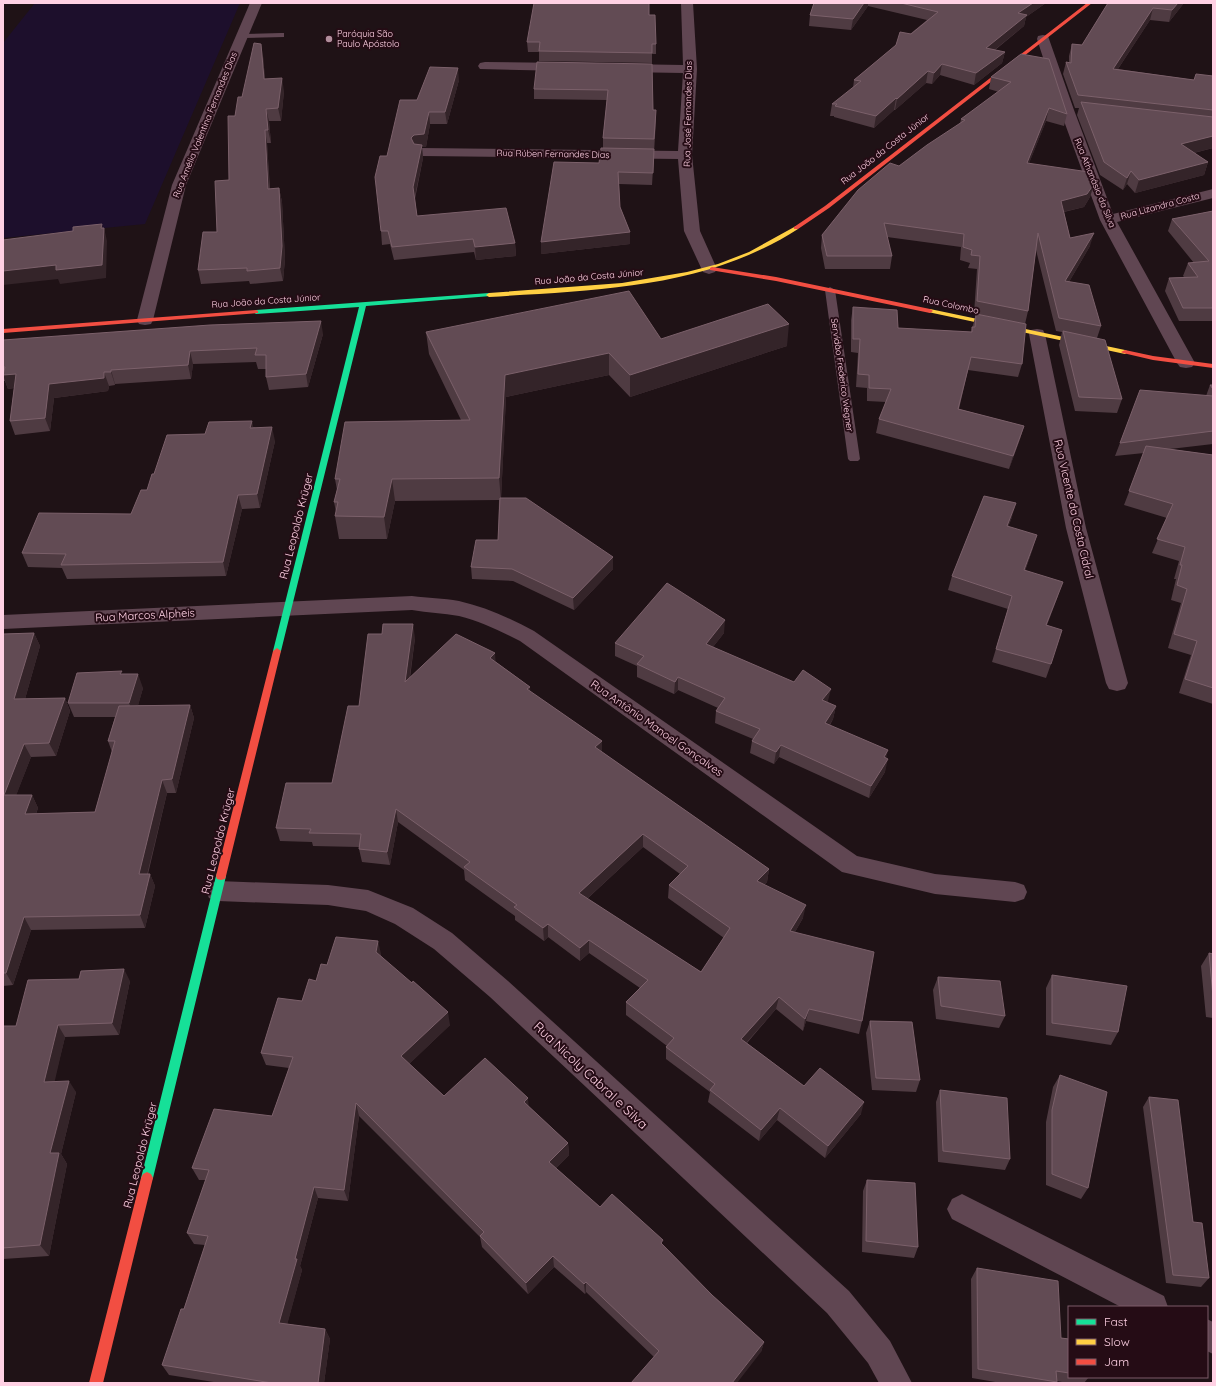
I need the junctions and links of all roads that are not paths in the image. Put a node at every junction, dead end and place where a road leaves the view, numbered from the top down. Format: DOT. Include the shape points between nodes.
graph roads {
  1 [pos="256,3"];
  2 [pos="687,3"];
  3 [pos="1090,3"];
  4 [pos="281,35"];
  5 [pos="242,36"];
  6 [pos="1043,38"];
  7 [pos="485,66"];
  8 [pos="579,67"];
  9 [pos="611,68"];
  10 [pos="690,69"];
  11 [pos="421,152"];
  12 [pos="685,155"];
  13 [pos="1213,192"];
  14 [pos="1108,220"];
  15 [pos="709,269"];
  16 [pos="830,290"];
  17 [pos="363,304"];
  18 [pos="145,320"];
  19 [pos="3,331"];
  20 [pos="1037,334"];
  21 [pos="1186,363"];
  22 [pos="1213,366"];
  23 [pos="854,459"];
  24 [pos="288,609"];
  25 [pos="3,622"];
  26 [pos="1117,683"];
  27 [pos="218,891"];
  28 [pos="1015,892"];
  29 [pos="962,1209"];
  30 [pos="1151,1306"];
  31 [pos="96,1383"];
  32 [pos="896,1383"];
  1 -- 5 [label="street, Rua Amélia Valentina Fernandes Dias"];
  2 -- 10 [label="street, Rua José Fernandes Dias"];
  3 -- 6 [label="main road, Rua João da Costa Júnior"];
  4 -- 5 [label="lane"];
  5 -- 18 [label="street, Rua Amélia Valentina Fernandes Dias" via="179,186"];
  6 -- 14 [label="street, Rua Athanásio da Silva"];
  6 -- 15 [label="main road, Rua João da Costa Júnior" via="803,224 751,253"];
  7 -- 8 [label="street"];
  9 -- 10 [label="street"];
  10 -- 12 [label="street, Rua José Fernandes Dias"];
  11 -- 12 [label="street, Rua Rúben Fernandes Dias"];
  12 -- 15 [label="street, Rua José Fernandes Dias" via="692,231"];
  13 -- 14 [label="street, Rua Lizandra Costa"];
  14 -- 21 [label="street, Rua Athanásio da Silva"];
  15 -- 16 [label="main road, Rua Colombo"];
  15 -- 17 [label="main road, Rua João da Costa Júnior" via="650,282 604,287"];
  16 -- 20 [label="main road, Rua Colombo"];
  16 -- 23 [label="lane, Servidão Frederico Wegner"];
  17 -- 18 [label="main road, Rua João da Costa Júnior"];
  17 -- 24 [label="main road, Rua Leopoldo Krüger"];
  18 -- 19 [label="main road, Rua João da Costa Júnior"];
  20 -- 21 [label="main road, Rua Colombo"];
  20 -- 26 [label="street, Rua Vicente da Costa Cidral" via="1076,528"];
  21 -- 22 [label="main road, Rua Colombo"];
  24 -- 25 [label="street, Rua Marcos Alpheis"];
  24 -- 27 [label="main road, Rua Leopoldo Krüger"];
  24 -- 28 [label="street, Rua Antônio Manoel Gonçalves" via="412,604 449,607 500,622 527,636 851,866 935,884"];
  27 -- 31 [label="main road, Rua Leopoldo Krüger"];
  27 -- 32 [label="street, Rua Nicoly Cabral e Silva" via="328,895 368,901 404,916 443,941 499,989 838,1302 879,1352"];
  29 -- 30 [label="street"];
}
